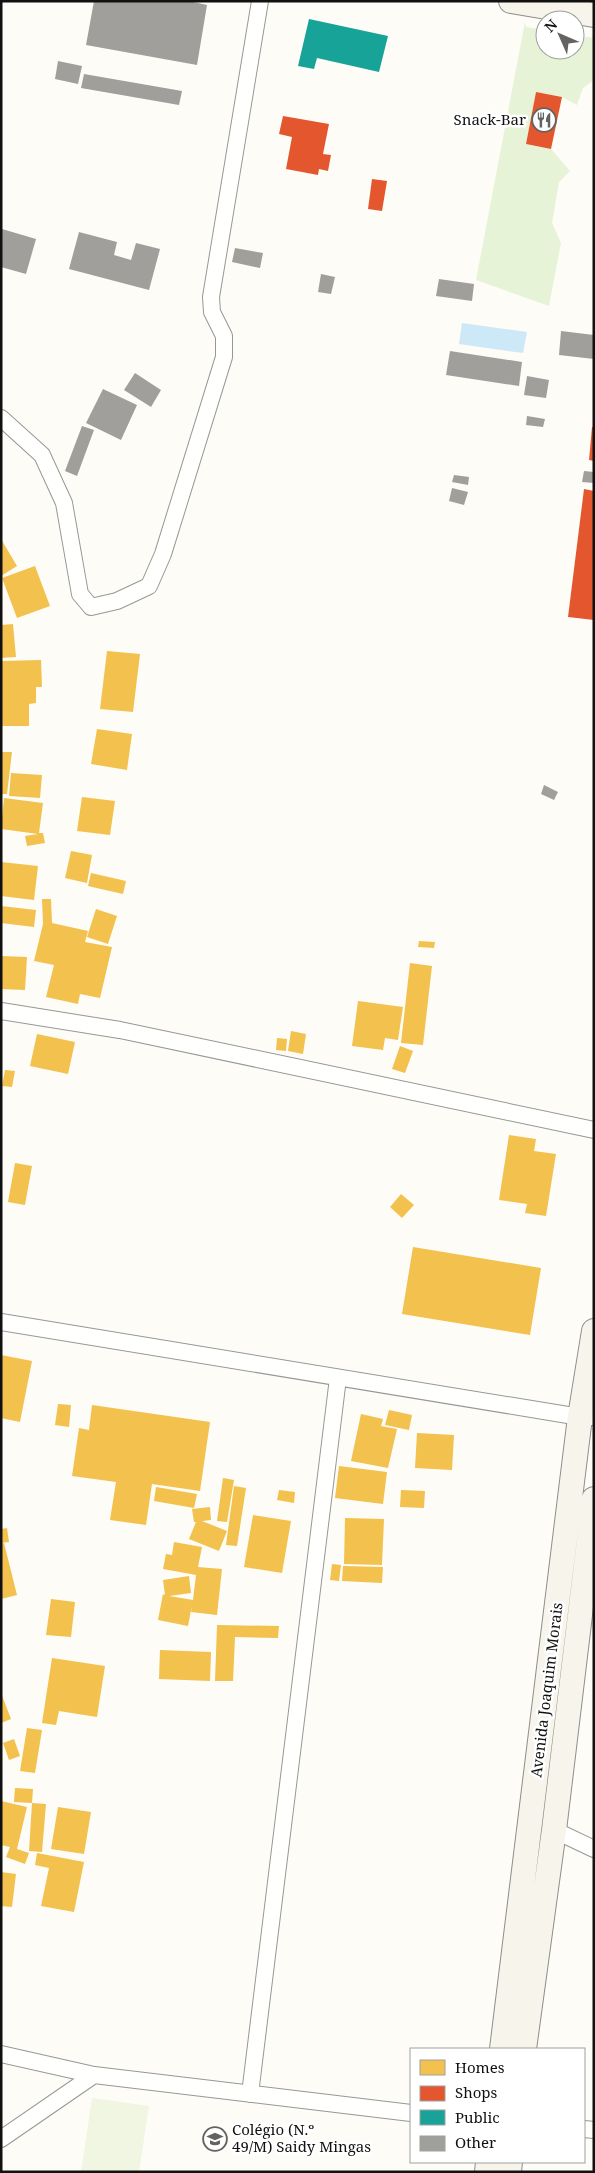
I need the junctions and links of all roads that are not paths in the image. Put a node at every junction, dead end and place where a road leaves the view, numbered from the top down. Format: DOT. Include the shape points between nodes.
graph roads {
  1 [pos="260,1"];
  2 [pos="511,1"];
  3 [pos="594,15"];
  4 [pos="1,418"];
  5 [pos="1,1011"];
  6 [pos="594,1130"];
  7 [pos="1,1322"];
  8 [pos="594,1331"];
  9 [pos="338,1378"];
  10 [pos="587,1417"];
  11 [pos="594,1499"];
  12 [pos="554,1830"];
  13 [pos="594,1849"];
  14 [pos="502,2048"];
  15 [pos="524,2048"];
  16 [pos="1,2054"];
  17 [pos="94,2075"];
  18 [pos="250,2094"];
  19 [pos="410,2114"];
  20 [pos="1,2139"];
  1 -- 4 [label="street" via="212,297 212,312 224,336 224,357 163,554 149,586 117,601 92,607 80,594 64,503 42,455"];
  2 -- 3 [label="street"];
  5 -- 6 [label="street" via="120,1030"];
  7 -- 9 [label="street"];
  8 -- 10 [label="street, Avenida Joaquim Morais"];
  9 -- 10 [label="street"];
  9 -- 18 [label="street"];
  10 -- 14 [label="street, Avenida Joaquim Morais"];
  11 -- 12 [label="street, Avenida Joaquim Morais"];
  12 -- 13 [label="street"];
  12 -- 15 [label="street, Avenida Joaquim Morais"];
  16 -- 17 [label="street"];
  17 -- 18 [label="street"];
  17 -- 20 [label="street"];
  18 -- 19 [label="street"];
}
